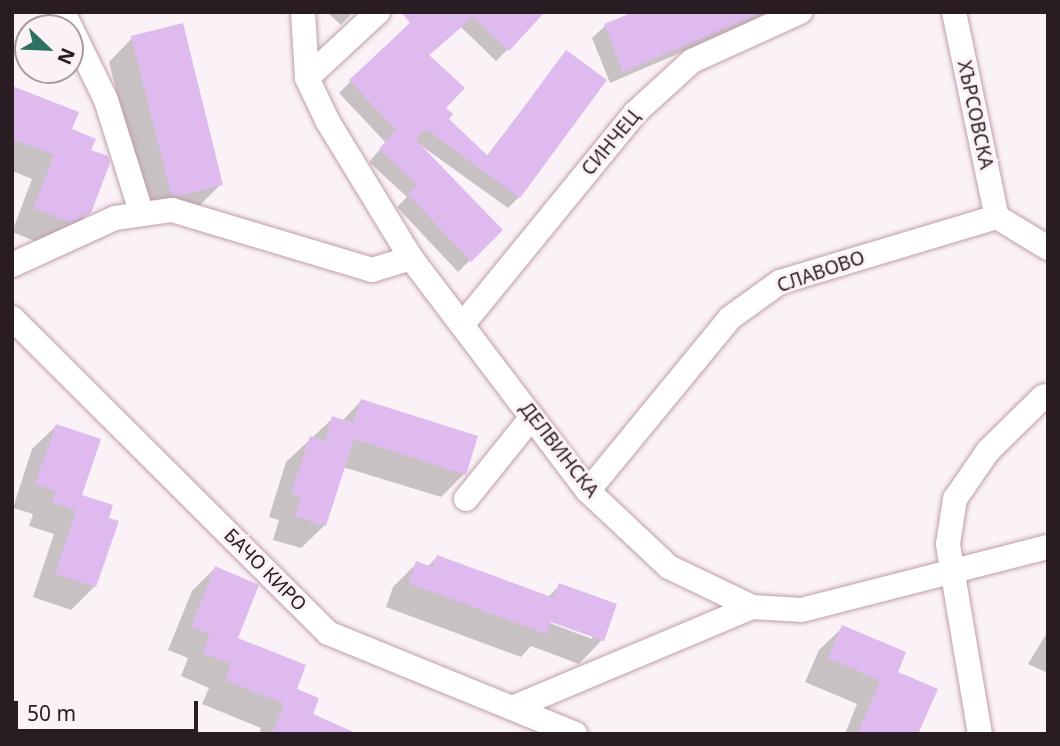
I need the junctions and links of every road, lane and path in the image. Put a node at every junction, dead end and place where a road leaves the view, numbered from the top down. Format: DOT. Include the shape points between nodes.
graph roads {
  1 [pos="64,12"];
  2 [pos="303,12"];
  3 [pos="378,12"];
  4 [pos="800,12"];
  5 [pos="954,12"];
  6 [pos="307,78"];
  7 [pos="141,212"];
  8 [pos="997,217"];
  9 [pos="1048,248"];
  10 [pos="411,258"];
  11 [pos="12,265"];
  12 [pos="12,318"];
  13 [pos="463,324"];
  14 [pos="1044,396"];
  15 [pos="532,417"];
  16 [pos="588,491"];
  17 [pos="467,499"];
  18 [pos="1048,547"];
  19 [pos="953,570"];
  20 [pos="752,607"];
  21 [pos="512,708"];
  22 [pos="575,734"];
  23 [pos="980,734"];
  1 -- 7 [label="street" via="106,100"];
  2 -- 6 [label="street, ДЕЛВИНСКА"];
  3 -- 6 [label="street"];
  4 -- 13 [label="street, СИНЧЕЦ" via="692,61 635,113"];
  5 -- 8 [label="street, ХЪРСОВСКА"];
  6 -- 10 [label="street, ДЕЛВИНСКА" via="328,122"];
  7 -- 10 [label="street" via="172,210 372,270"];
  7 -- 11 [label="street" via="115,218"];
  8 -- 9 [label="street"];
  8 -- 16 [label="street, СЛАВОВО" via="780,282 730,318"];
  10 -- 13 [label="street, ДЕЛВИНСКА"];
  12 -- 21 [label="street, БАЧО КИРО" via="328,633"];
  13 -- 15 [label="street, ДЕЛВИНСКА"];
  14 -- 19 [label="street" via="988,451 955,499 948,544"];
  15 -- 16 [label="street, ДЕЛВИНСКА"];
  15 -- 17 [label="street"];
  16 -- 20 [label="street, ДЕЛВИНСКА" via="668,568"];
  18 -- 19 [label="street, ДЕЛВИНСКА"];
  19 -- 20 [label="street, ДЕЛВИНСКА" via="802,610"];
  19 -- 23 [label="street"];
  20 -- 21 [label="street"];
  21 -- 22 [label="street, БАЧО КИРО"];
}
